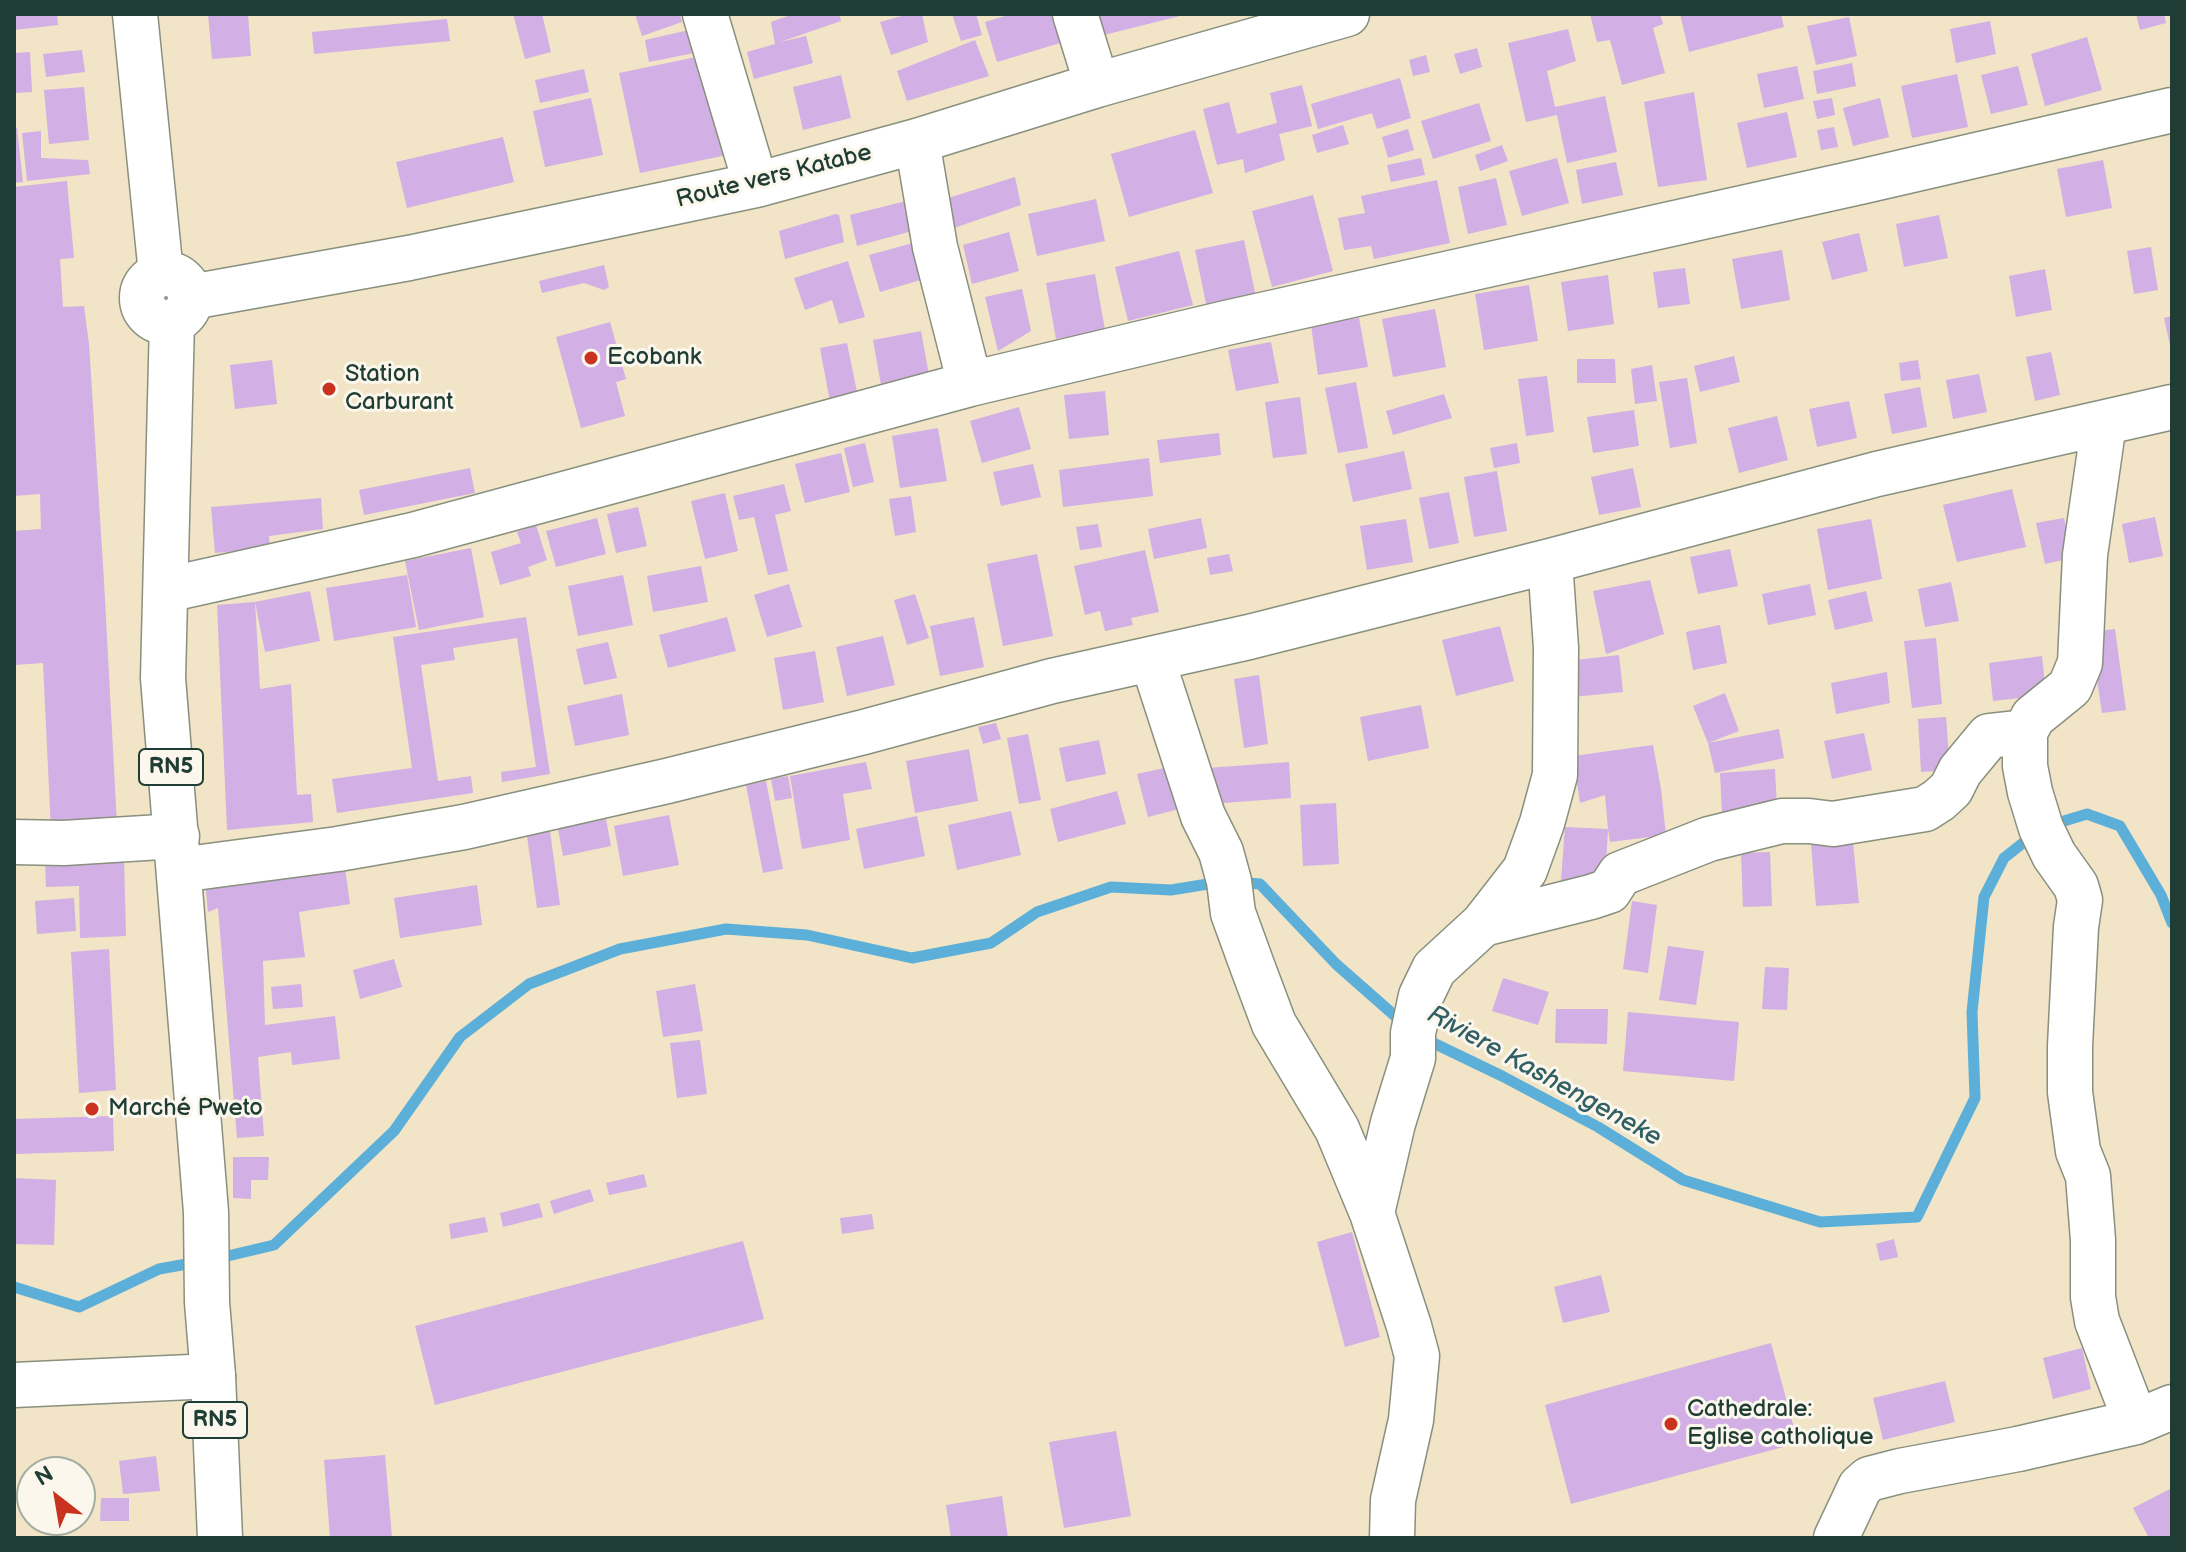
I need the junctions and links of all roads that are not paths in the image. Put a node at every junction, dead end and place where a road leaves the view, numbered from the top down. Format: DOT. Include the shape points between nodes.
graph roads {
  1 [pos="135,14"];
  2 [pos="705,14"];
  3 [pos="1075,14"];
  4 [pos="1347,14"];
  5 [pos="1097,85"];
  6 [pos="2172,110"];
  7 [pos="917,141"];
  8 [pos="756,185"];
  9 [pos="175,297"];
  10 [pos="970,384"];
  11 [pos="2172,407"];
  12 [pos="2104,423"];
  13 [pos="1550,561"];
  14 [pos="166,590"];
  15 [pos="1152,659"];
  16 [pos="2025,732"];
  17 [pos="14,842"];
  18 [pos="178,853"];
  19 [pos="1483,924"];
  20 [pos="1372,1213"];
  21 [pos="213,1376"];
  22 [pos="14,1385"];
  23 [pos="2154,1415"];
  24 [pos="220,1538"];
  25 [pos="1392,1538"];
  26 [pos="1836,1538"];
  1 -- 9 [label="main road, RN5"];
  2 -- 8 [label="main road"];
  3 -- 5 [label="main road"];
  4 -- 5 [label="main road, Route vers Katabe"];
  5 -- 7 [label="main road, Route vers Katabe"];
  6 -- 10 [label="main road"];
  7 -- 8 [label="main road, Route vers Katabe"];
  7 -- 10 [label="main road" via="935,247"];
  8 -- 9 [label="main road, Route vers Katabe" via="409,258"];
  9 -- 14 [label="main road, RN5"];
  10 -- 14 [label="main road" via="413,535"];
  11 -- 12 [label="main road"];
  12 -- 13 [label="main road" via="1877,474"];
  12 -- 16 [label="main road" via="2085,555 2080,663 2070,687 2033,717"];
  13 -- 15 [label="main road"];
  13 -- 19 [label="main road" via="1555,775 1525,870"];
  14 -- 18 [label="main road, RN5" via="163,678"];
  15 -- 18 [label="main road" via="464,827 338,849"];
  15 -- 20 [label="main road" via="1203,816 1221,852 1233,913 1274,1024 1337,1129"];
  16 -- 19 [label="main road" via="1989,736 1951,789 1925,809 1833,824 1782,821 1709,839 1620,874 1609,891"];
  16 -- 23 [label="main road" via="2025,766 2041,828 2080,900 2070,1092 2078,1151 2088,1176 2097,1321"];
  17 -- 18 [label="main road"];
  18 -- 21 [label="main road, RN5"];
  19 -- 20 [label="main road" via="1434,969 1421,996 1413,1058"];
  20 -- 25 [label="main road" via="1417,1356 1411,1420 1393,1500"];
  21 -- 22 [label="main road"];
  21 -- 24 [label="main road, RN5"];
  23 -- 26 [label="main road" via="1869,1479"];
}
